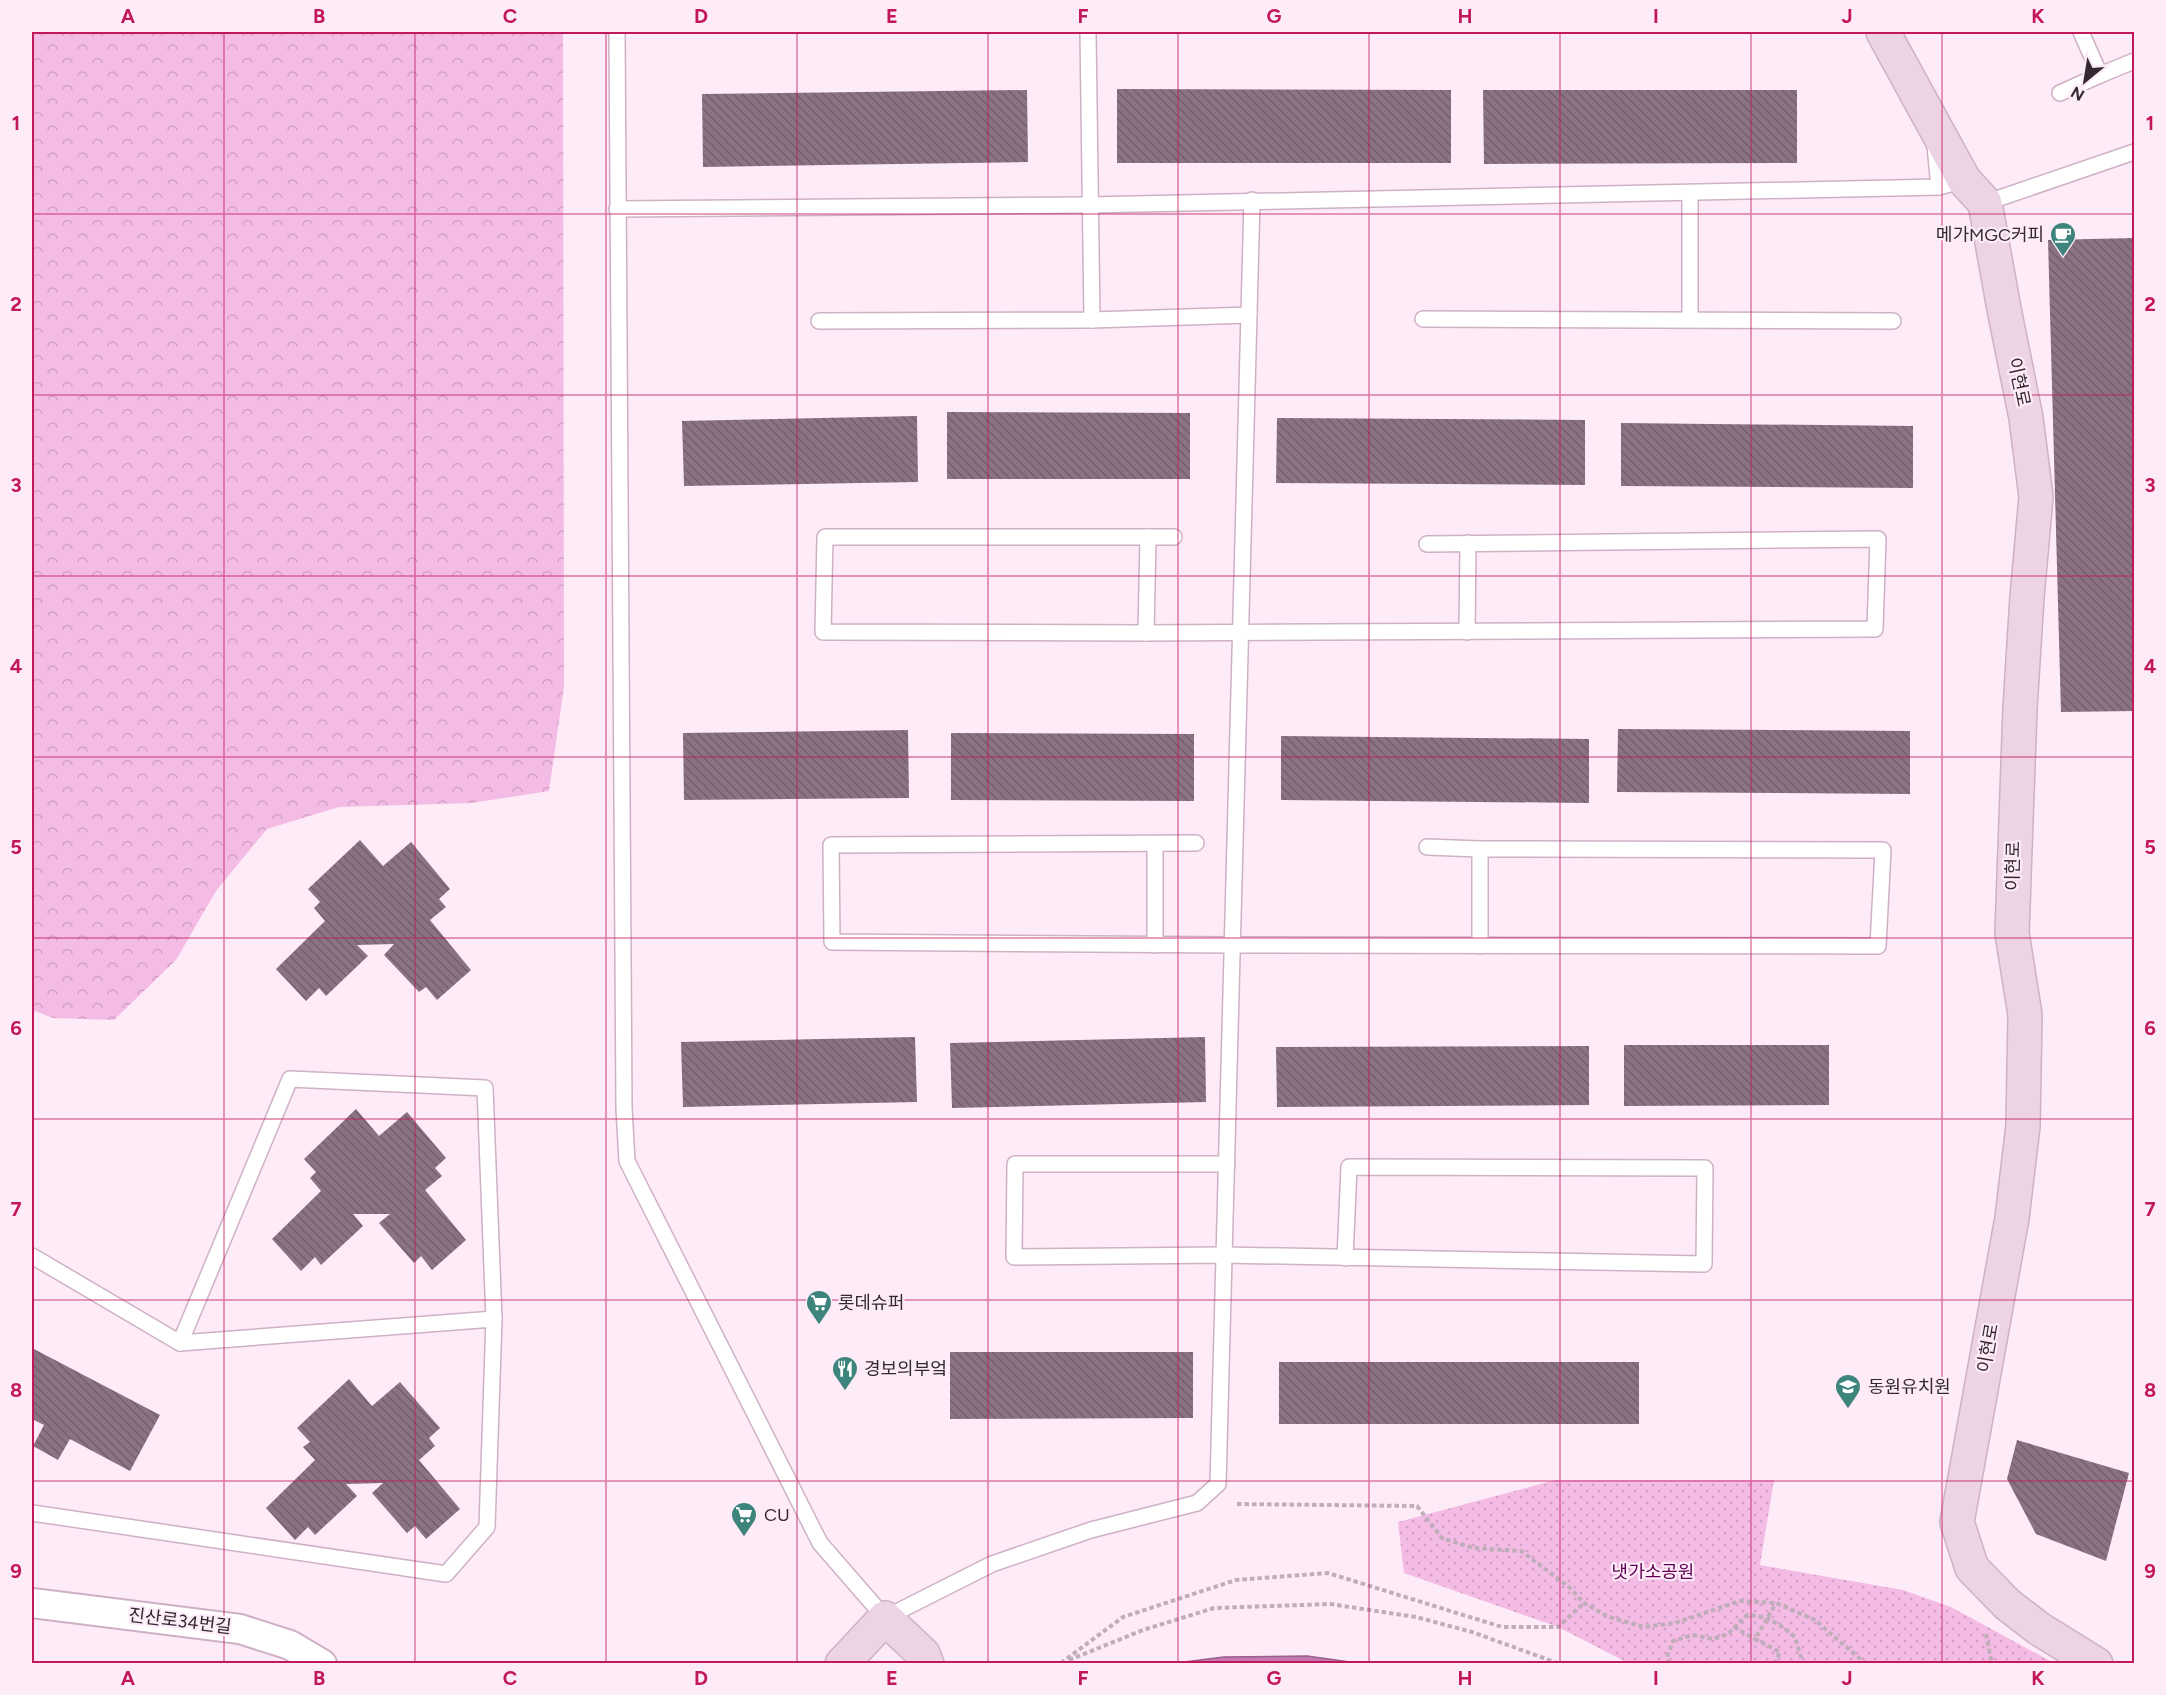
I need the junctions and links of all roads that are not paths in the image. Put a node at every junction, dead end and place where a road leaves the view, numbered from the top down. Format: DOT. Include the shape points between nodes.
graph roads {
  1 [pos="617,32"];
  2 [pos="1088,32"];
  3 [pos="1873,32"];
  4 [pos="1883,32"];
  5 [pos="2081,32"];
  6 [pos="2134,61"];
  7 [pos="2100,75"];
  8 [pos="2060,93"];
  9 [pos="2134,152"];
  10 [pos="1963,190"];
  11 [pos="1690,193"];
  12 [pos="1252,200"];
  13 [pos="1089,205"];
  14 [pos="618,209"];
  15 [pos="1249,315"];
  16 [pos="1423,319"];
  17 [pos="1690,319"];
  18 [pos="1092,320"];
  19 [pos="819,321"];
  20 [pos="1893,321"];
  21 [pos="1148,537"];
  22 [pos="1174,537"];
  23 [pos="1468,543"];
  24 [pos="1427,544"];
  25 [pos="1240,632"];
  26 [pos="1467,632"];
  27 [pos="1146,633"];
  28 [pos="1196,843"];
  29 [pos="1155,844"];
  30 [pos="1427,847"];
  31 [pos="1480,849"];
  32 [pos="1155,945"];
  33 [pos="1232,945"];
  34 [pos="1480,946"];
  35 [pos="1227,1164"];
  36 [pos="1224,1255"];
  37 [pos="32,1256"];
  38 [pos="1345,1258"];
  39 [pos="494,1319"];
  40 [pos="180,1343"];
  41 [pos="32,1514"];
  42 [pos="32,1603"];
  43 [pos="885,1618"];
  44 [pos="925,1659"];
  45 [pos="2092,1662"];
  46 [pos="322,1664"];
  47 [pos="842,1664"];
  1 -- 14 [label="lane"];
  2 -- 13 [label="lane"];
  3 -- 10 [label="lane" via="1934,132"];
  4 -- 10 [label="street, 이현로"];
  5 -- 7 [label="lane"];
  6 -- 7 [label="lane"];
  7 -- 8 [label="lane"];
  9 -- 10 [label="lane"];
  10 -- 11 [label="lane"];
  10 -- 45 [label="street, 이현로" via="2004,309 2026,418 2036,498 2021,697 2012,921 2025,1015 2023,1126 2012,1218 1957,1522 1972,1568 2007,1604"];
  11 -- 12 [label="lane"];
  11 -- 17 [label="lane"];
  12 -- 13 [label="lane"];
  12 -- 15 [label="lane"];
  13 -- 14 [label="lane"];
  13 -- 18 [label="lane"];
  14 -- 43 [label="lane" via="627,1161 820,1543"];
  15 -- 18 [label="lane"];
  15 -- 25 [label="lane"];
  16 -- 17 [label="lane"];
  17 -- 20 [label="lane"];
  18 -- 19 [label="lane"];
  21 -- 22 [label="lane"];
  21 -- 27 [label="lane"];
  21 -- 27 [label="lane" via="825,537 823,632"];
  23 -- 24 [label="lane"];
  23 -- 26 [label="lane"];
  23 -- 26 [label="lane" via="1878,539 1875,629"];
  25 -- 26 [label="lane"];
  25 -- 27 [label="lane"];
  25 -- 33 [label="lane"];
  28 -- 29 [label="lane"];
  29 -- 32 [label="lane"];
  29 -- 32 [label="lane" via="831,845 831,909 832,942"];
  30 -- 31 [label="lane"];
  31 -- 34 [label="lane"];
  31 -- 34 [label="lane" via="1883,850 1878,946"];
  32 -- 33 [label="lane"];
  33 -- 34 [label="lane"];
  33 -- 35 [label="lane"];
  35 -- 36 [label="lane"];
  35 -- 36 [label="lane" via="1016,1164 1014,1257"];
  36 -- 38 [label="lane"];
  36 -- 43 [label="lane" via="1218,1484 1197,1503 1091,1530 992,1563"];
  37 -- 40 [label="lane"];
  38 -- 38 [label="lane" via="1348,1167 1705,1168 1704,1264"];
  39 -- 40 [label="lane"];
  39 -- 40 [label="lane" via="485,1088 290,1079"];
  39 -- 41 [label="lane" via="487,1527 446,1574"];
  42 -- 46 [label="street, 진산로34번길" via="240,1629 290,1645"];
  43 -- 44 [label="street"];
  43 -- 47 [label="street"];
}
